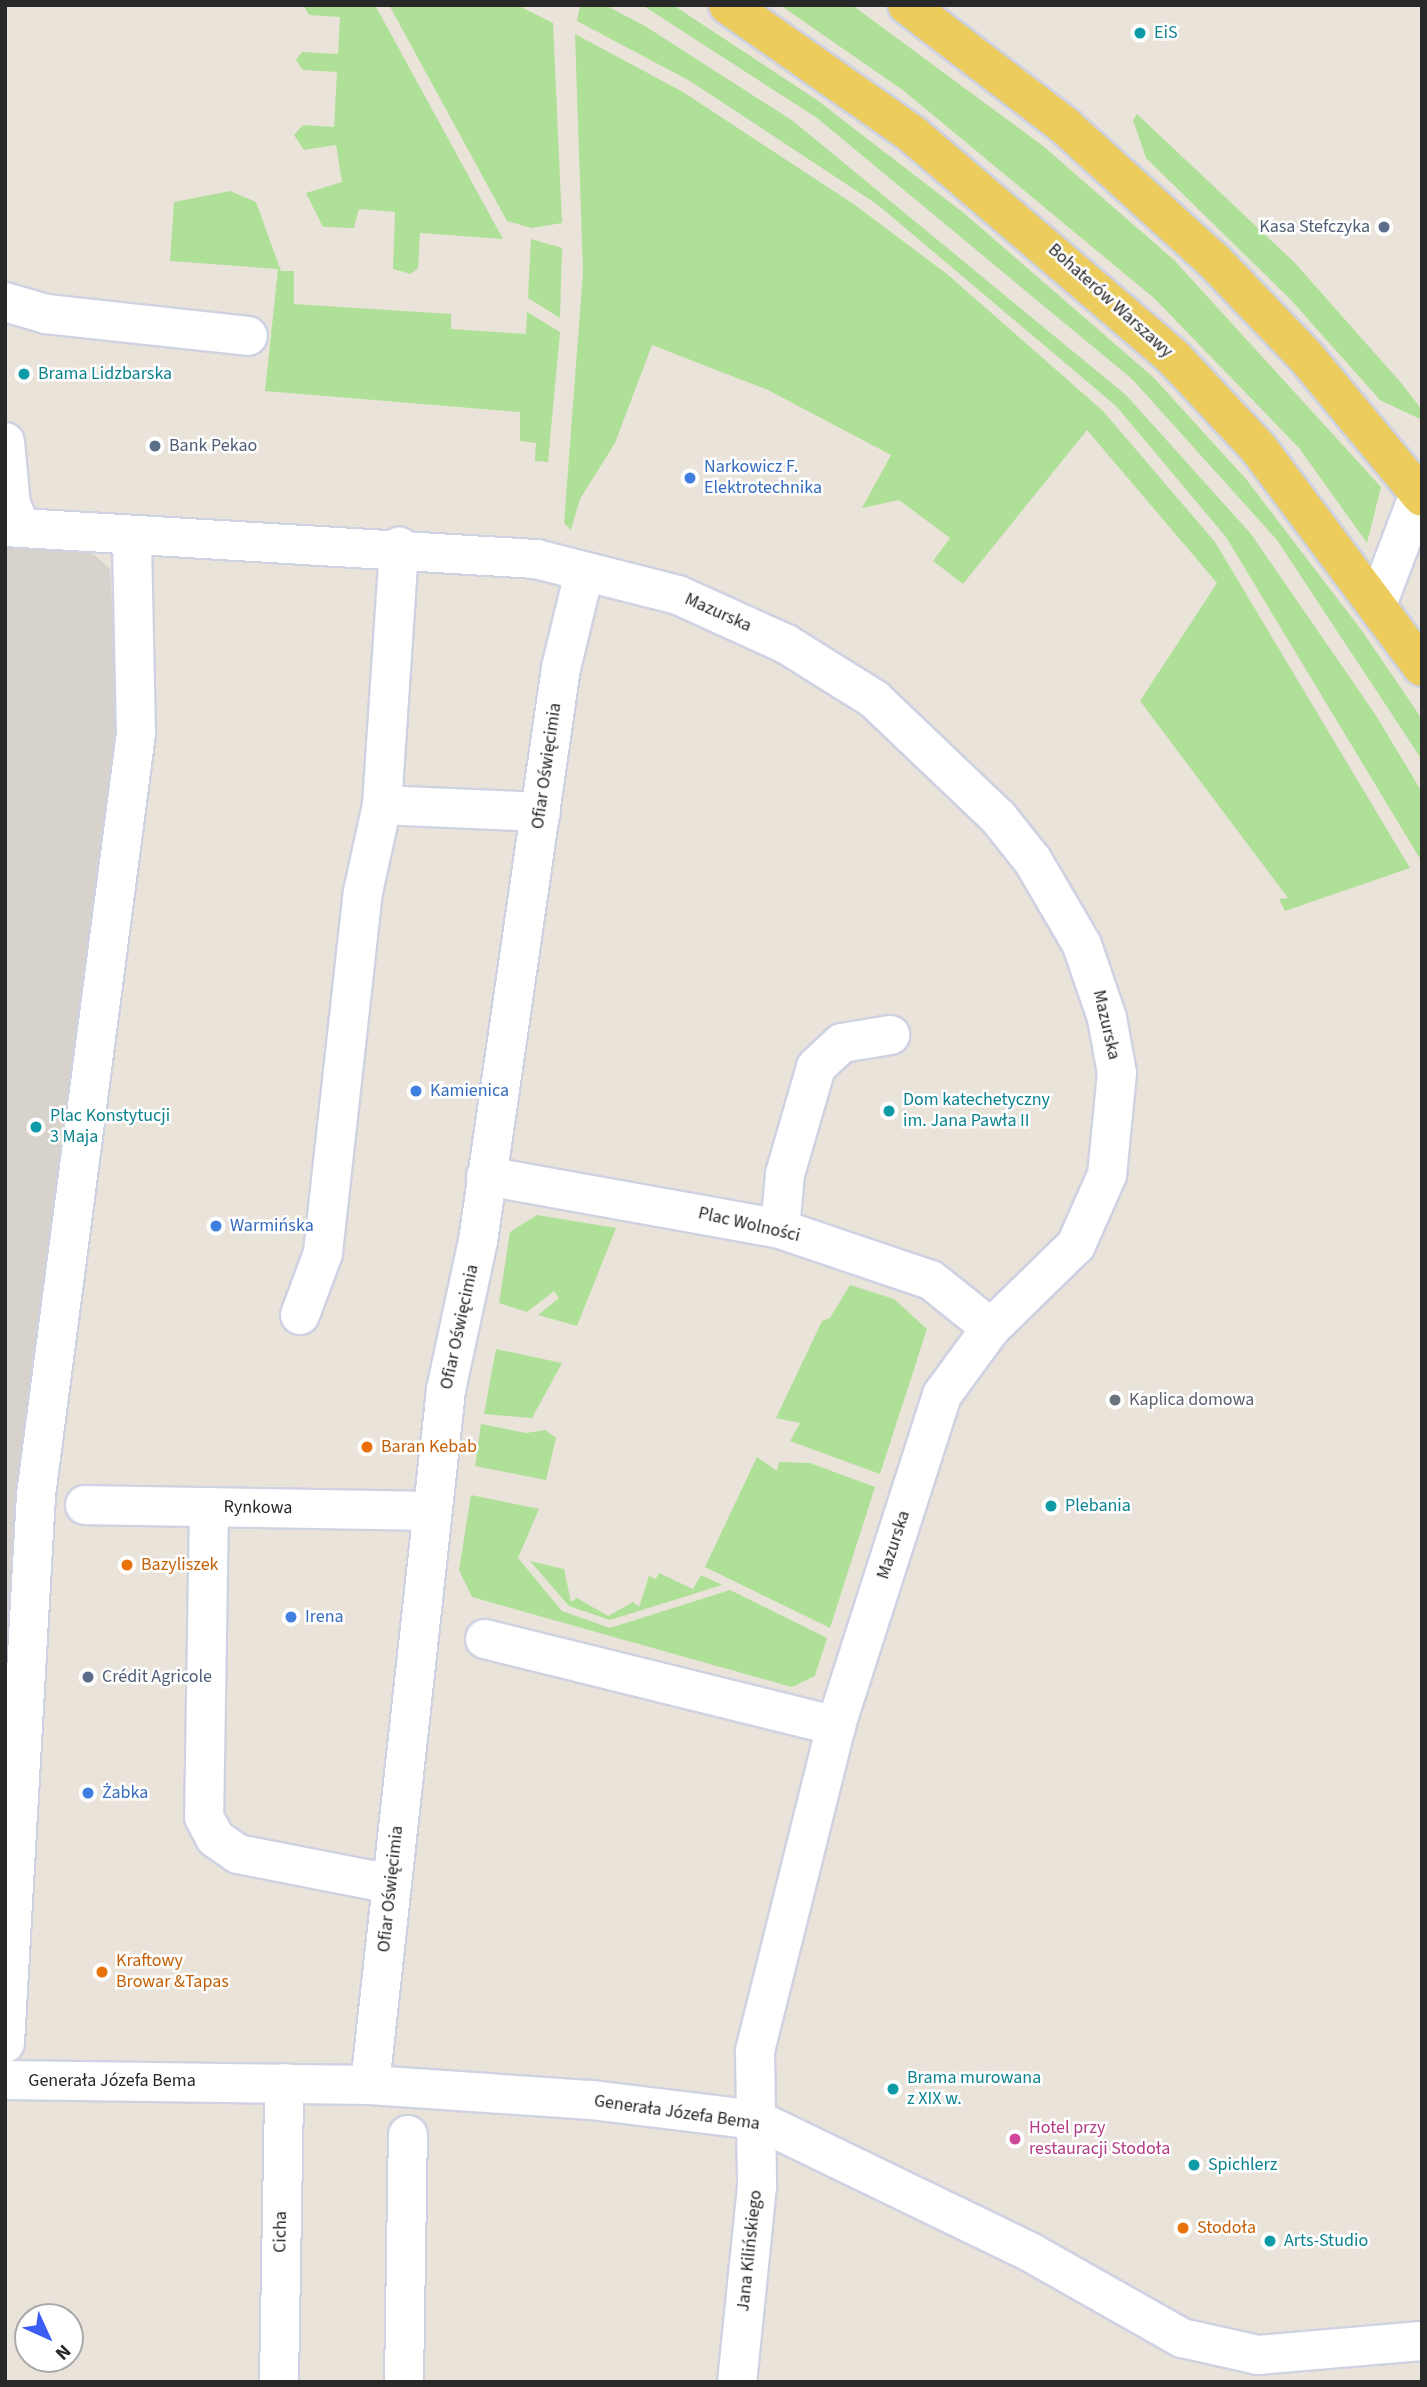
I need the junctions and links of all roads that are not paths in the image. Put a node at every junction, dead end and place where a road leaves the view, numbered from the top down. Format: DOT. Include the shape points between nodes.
graph roads {
  1 [pos="728,5"];
  2 [pos="907,5"];
  3 [pos="5,302"];
  4 [pos="248,336"];
  5 [pos="5,442"];
  6 [pos="1420,491"];
  7 [pos="13,526"];
  8 [pos="132,540"];
  9 [pos="399,547"];
  10 [pos="584,573"];
  11 [pos="1378,602"];
  12 [pos="1422,667"];
  13 [pos="382,805"];
  14 [pos="541,812"];
  15 [pos="890,1035"];
  16 [pos="486,1176"];
  17 [pos="780,1229"];
  18 [pos="300,1315"];
  19 [pos="991,1328"];
  20 [pos="85,1505"];
  21 [pos="209,1507"];
  22 [pos="431,1511"];
  23 [pos="485,1639"];
  24 [pos="836,1726"];
  25 [pos="391,1884"];
  26 [pos="5,2043"];
  27 [pos="5,2080"];
  28 [pos="284,2083"];
  29 [pos="370,2085"];
  30 [pos="757,2120"];
  31 [pos="408,2135"];
  32 [pos="1422,2341"];
  33 [pos="279,2382"];
  34 [pos="404,2382"];
  35 [pos="737,2382"];
  1 -- 11 [label="main road, Bohaterów Warszawy" via="912,134 1127,315 1259,449"];
  2 -- 6 [label="main road" via="1065,126 1167,216 1307,358"];
  3 -- 4 [label="street" via="46,314"];
  5 -- 7 [label="street"];
  6 -- 11 [label="street"];
  7 -- 8 [label="street"];
  8 -- 9 [label="street, Mazurska"];
  8 -- 26 [label="street" via="136,733 36,1494"];
  9 -- 10 [label="street, Mazurska" via="536,559"];
  9 -- 13 [label="street"];
  10 -- 14 [label="street, Ofiar Oświęcimia" via="561,668"];
  10 -- 19 [label="street, Mazurska" via="678,595 786,644 874,699 998,817 1063,908 1098,985 1114,1045 1115,1136 1098,1202 1076,1245"];
  11 -- 12 [label="main road, Bohaterów Warszawy"];
  13 -- 14 [label="street"];
  13 -- 18 [label="street" via="363,892 323,1253"];
  14 -- 16 [label="street, Ofiar Oświęcimia"];
  15 -- 17 [label="street" via="842,1043 816,1067 785,1174"];
  16 -- 17 [label="street, Plac Wolności"];
  16 -- 22 [label="street, Ofiar Oświęcimia" via="446,1390"];
  17 -- 19 [label="street, Plac Wolności" via="931,1280"];
  19 -- 24 [label="street, Mazurska" via="942,1395"];
  20 -- 21 [label="street, Rynkowa"];
  21 -- 22 [label="street, Rynkowa"];
  21 -- 25 [label="street" via="204,1817 215,1838 238,1854"];
  22 -- 25 [label="street, Ofiar Oświęcimia"];
  23 -- 24 [label="street"];
  24 -- 30 [label="street, Mazurska" via="755,2052"];
  25 -- 29 [label="street, Ofiar Oświęcimia"];
  27 -- 28 [label="street, Generała Józefa Bema"];
  28 -- 29 [label="street, Generała Józefa Bema"];
  28 -- 33 [label="street, Cicha"];
  29 -- 30 [label="street, Generała Józefa Bema" via="592,2100"];
  30 -- 32 [label="street, Generała Józefa Bema" via="1030,2252 1182,2338 1258,2355"];
  30 -- 35 [label="street, Jana Kilińskiego"];
  31 -- 34 [label="street"];
}
